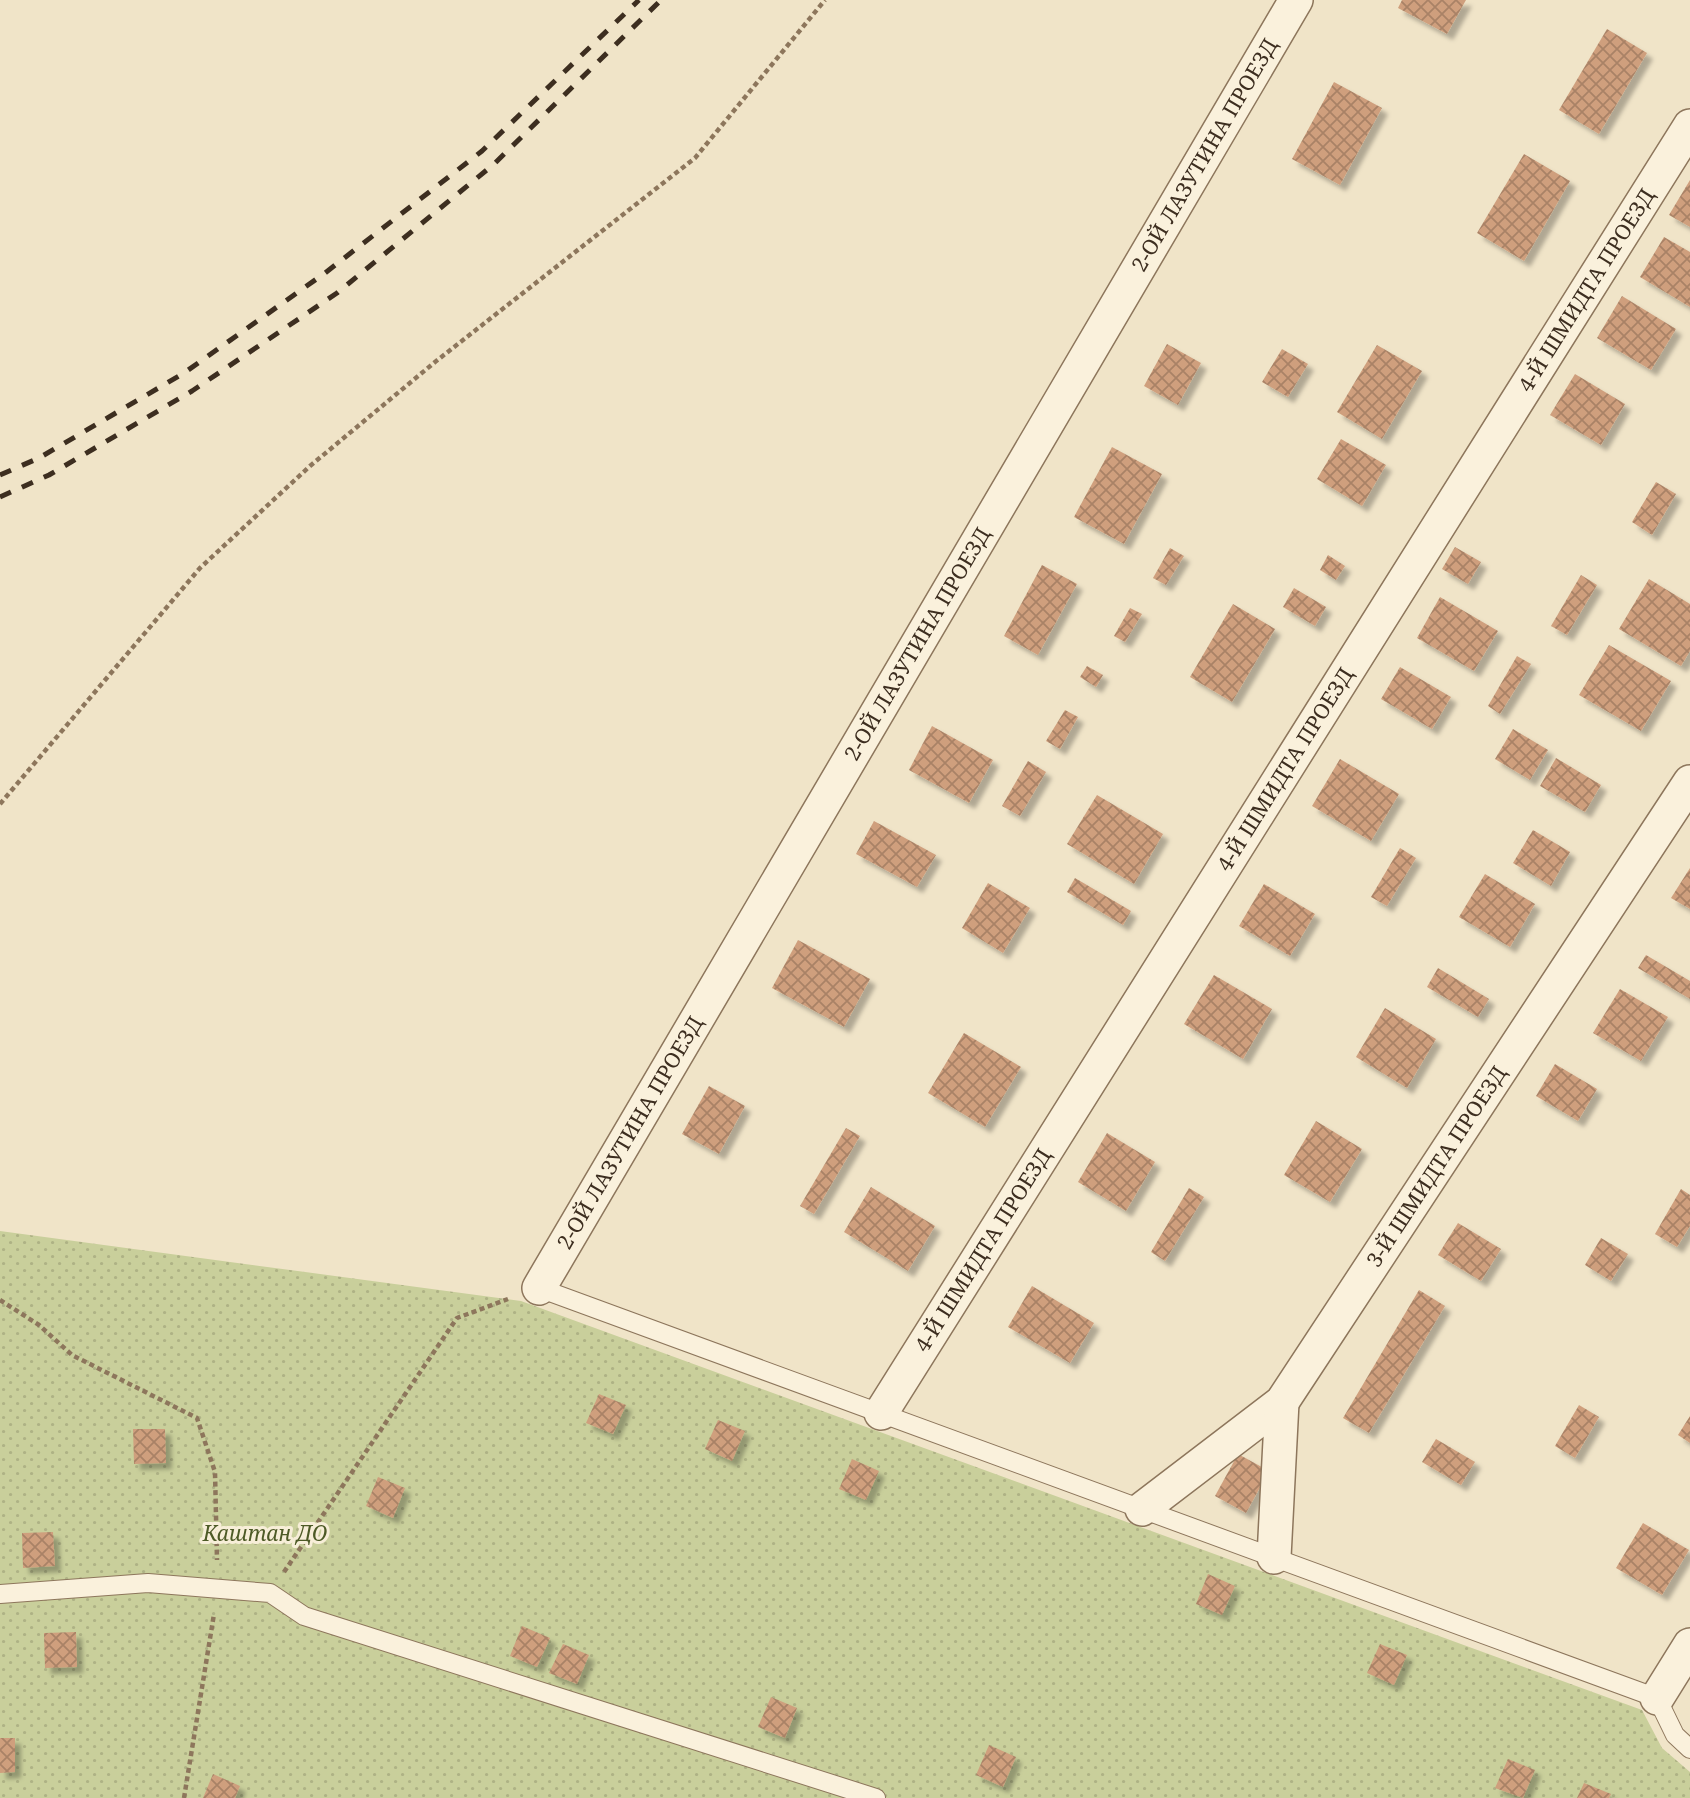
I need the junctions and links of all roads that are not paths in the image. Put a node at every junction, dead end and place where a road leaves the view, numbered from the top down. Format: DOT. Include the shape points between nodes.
graph roads {
  1 [pos="1296,0"];
  2 [pos="1690,126"];
  3 [pos="1690,782"];
  4 [pos="539,1288"];
  5 [pos="1282,1402"];
  6 [pos="881,1413"];
  7 [pos="1142,1509"];
  8 [pos="1274,1557"];
  9 [pos="0,1594"];
  10 [pos="1690,1645"];
  11 [pos="1657,1698"];
  12 [pos="1690,1749"];
  13 [pos="876,1798"];
  1 -- 4 [label="street, 2-ОЙ ЛАЗУТИНА ПРОЕЗД"];
  2 -- 6 [label="street, 4-Й ШМИДТА ПРОЕЗД"];
  3 -- 5 [label="street, 3-Й ШМИДТА ПРОЕЗД"];
  4 -- 6 [label="lane"];
  5 -- 7 [label="street, 3-Й ШМИДТА ПРОЕЗД"];
  5 -- 8 [label="street"];
  6 -- 7 [label="lane"];
  7 -- 8 [label="lane"];
  8 -- 11 [label="lane"];
  9 -- 13 [label="lane" via="148,1583 270,1593 304,1616"];
  10 -- 11 [label="street"];
  11 -- 12 [label="lane" via="1675,1735"];
}
